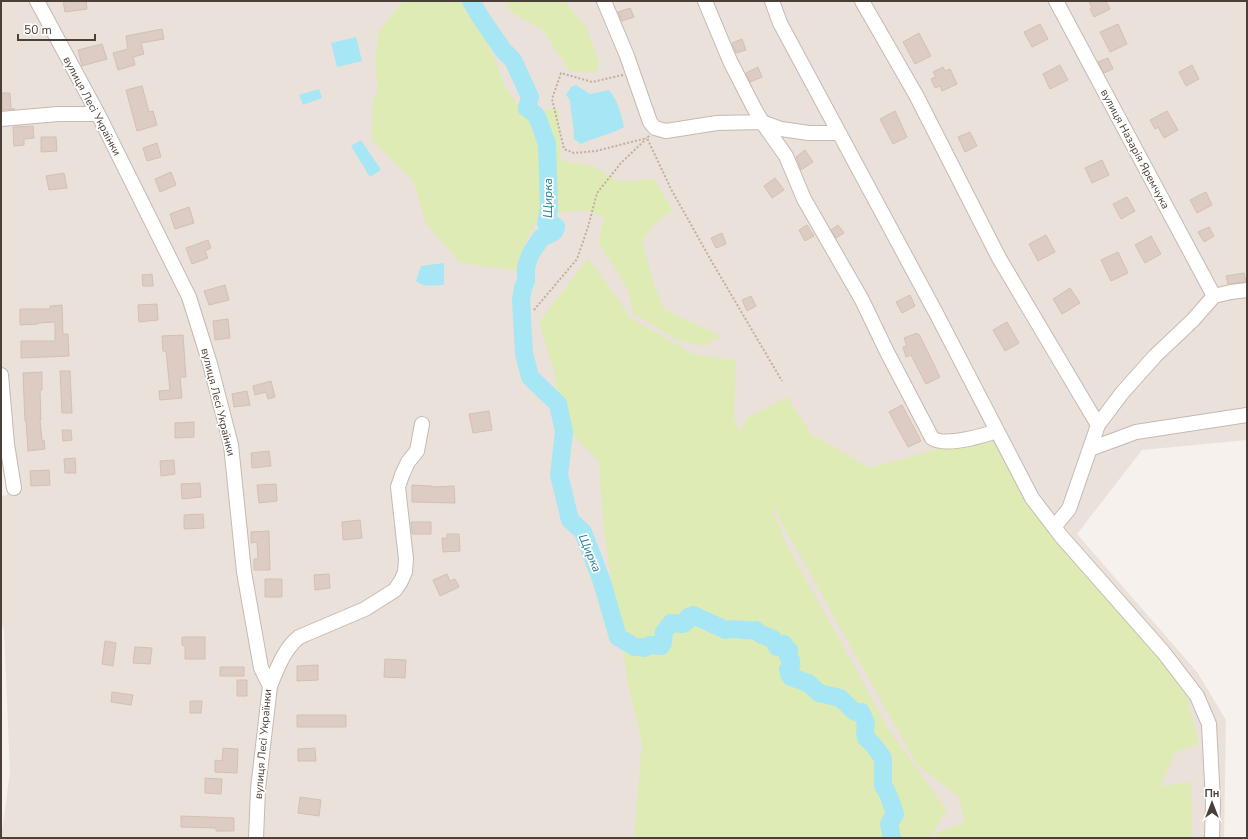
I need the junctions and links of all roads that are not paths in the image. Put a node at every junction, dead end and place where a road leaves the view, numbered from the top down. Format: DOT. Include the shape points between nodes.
graph roads {
  1 [pos="37,1"];
  2 [pos="604,1"];
  3 [pos="705,1"];
  4 [pos="772,1"];
  5 [pos="862,1"];
  6 [pos="1056,1"];
  7 [pos="98,114"];
  8 [pos="1,119"];
  9 [pos="762,122"];
  10 [pos="839,133"];
  11 [pos="1247,290"];
  12 [pos="1214,296"];
  13 [pos="1,375"];
  14 [pos="1247,415"];
  15 [pos="422,424"];
  16 [pos="1098,425"];
  17 [pos="997,431"];
  18 [pos="1090,449"];
  19 [pos="14,488"];
  20 [pos="1054,527"];
  21 [pos="270,686"];
  22 [pos="256,838"];
  23 [pos="1212,838"];
  1 -- 7 [label="street, вулиця Лесі Українки"];
  2 -- 9 [label="street" via="632,69 650,122 651,133 717,124"];
  3 -- 9 [label="street" via="730,60"];
  4 -- 10 [label="street" via="780,23"];
  5 -- 16 [label="street" via="916,95 999,258"];
  6 -- 12 [label="street, вулиця Назарія Яремчука"];
  7 -- 8 [label="street" via="58,114"];
  7 -- 21 [label="street, вулиця Лесі Українки" via="189,297 210,364 231,445 244,572 261,668"];
  9 -- 10 [label="street" via="781,129 809,133"];
  9 -- 17 [label="street" via="786,156 804,199 859,294 932,438 936,441 950,441"];
  10 -- 17 [label="street"];
  11 -- 12 [label="street"];
  12 -- 16 [label="street" via="1155,356"];
  13 -- 19 [label="street"];
  14 -- 18 [label="street" via="1136,432"];
  15 -- 21 [label="street" via="417,451 408,462 398,487 406,559 401,581 395,590 365,609 299,637 281,660"];
  16 -- 18 [label="street"];
  17 -- 20 [label="street" via="1032,498"];
  18 -- 20 [label="street" via="1069,509"];
  20 -- 23 [label="street" via="1164,653 1198,696 1209,724"];
  21 -- 22 [label="street, вулиця Лесі Українки" via="258,789"];
}
